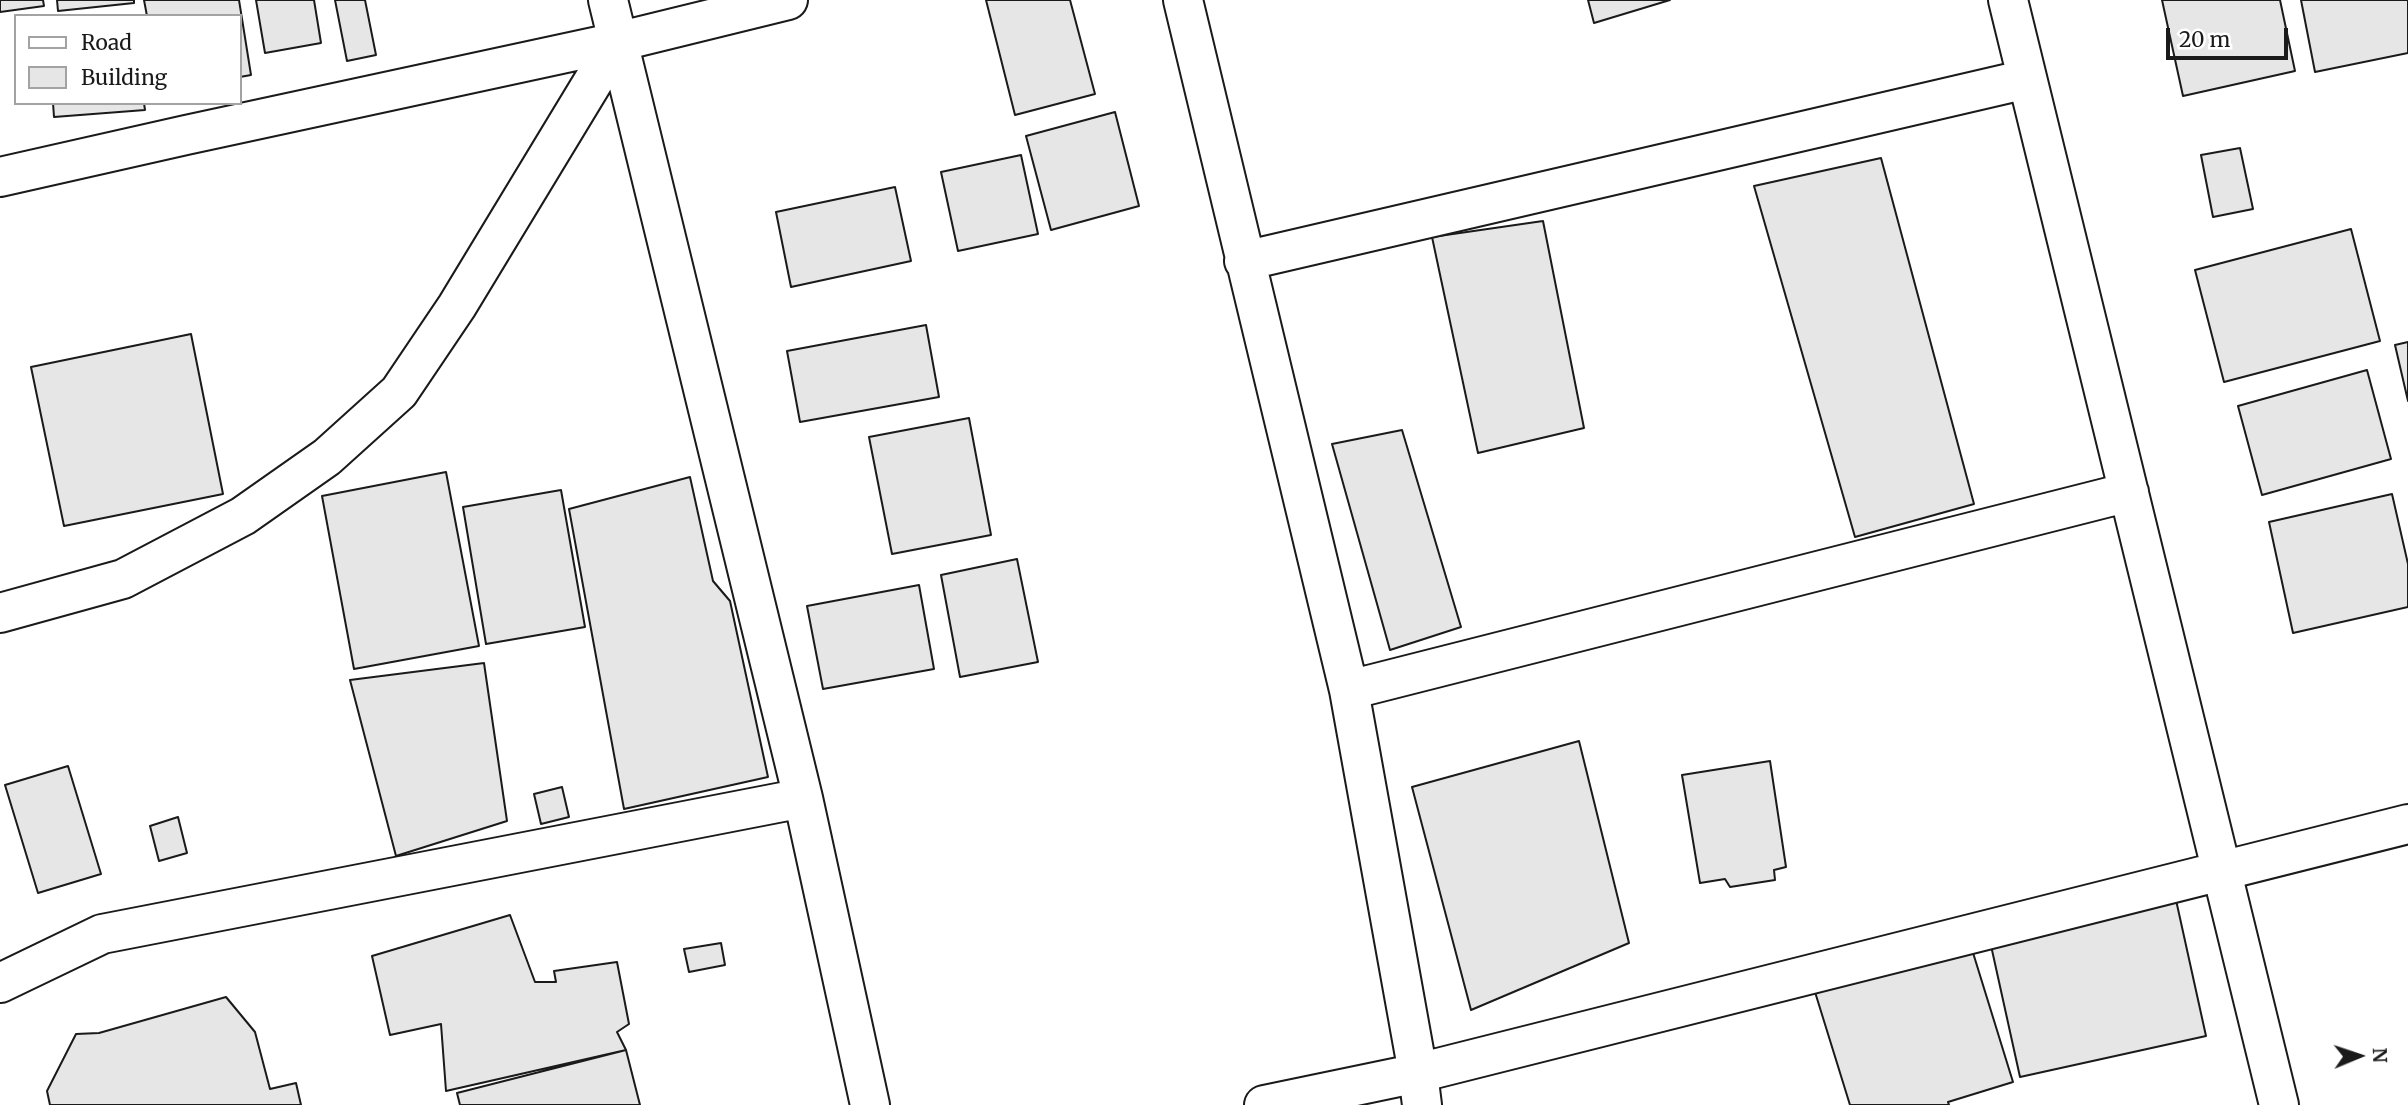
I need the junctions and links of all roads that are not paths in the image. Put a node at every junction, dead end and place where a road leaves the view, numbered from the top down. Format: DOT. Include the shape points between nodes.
graph roads {
  1 [pos="608,0"];
  2 [pos="788,0"];
  3 [pos="1183,0"];
  4 [pos="2008,0"];
  5 [pos="617,42"];
  6 [pos="2028,79"];
  7 [pos="0,177"];
  8 [pos="1244,261"];
  9 [pos="2129,492"];
  10 [pos="0,613"];
  11 [pos="1349,691"];
  12 [pos="803,797"];
  13 [pos="2408,824"];
  14 [pos="2222,870"];
  15 [pos="0,983"];
  16 [pos="1420,1089"];
  17 [pos="870,1105"];
  18 [pos="1264,1105"];
  19 [pos="2278,1105"];
  1 -- 5 [label="street"];
  2 -- 5 [label="street"];
  3 -- 8 [label="street"];
  4 -- 6 [label="street"];
  5 -- 7 [label="street"];
  5 -- 10 [label="street" via="457,306 399,392 327,457 243,516 123,579"];
  5 -- 12 [label="street"];
  6 -- 8 [label="street"];
  6 -- 9 [label="street"];
  8 -- 11 [label="street"];
  9 -- 11 [label="street"];
  9 -- 14 [label="street"];
  11 -- 16 [label="street"];
  12 -- 15 [label="street" via="102,934"];
  12 -- 17 [label="street"];
  13 -- 14 [label="street"];
  14 -- 16 [label="street"];
  14 -- 19 [label="street"];
  16 -- 18 [label="street"];
}
